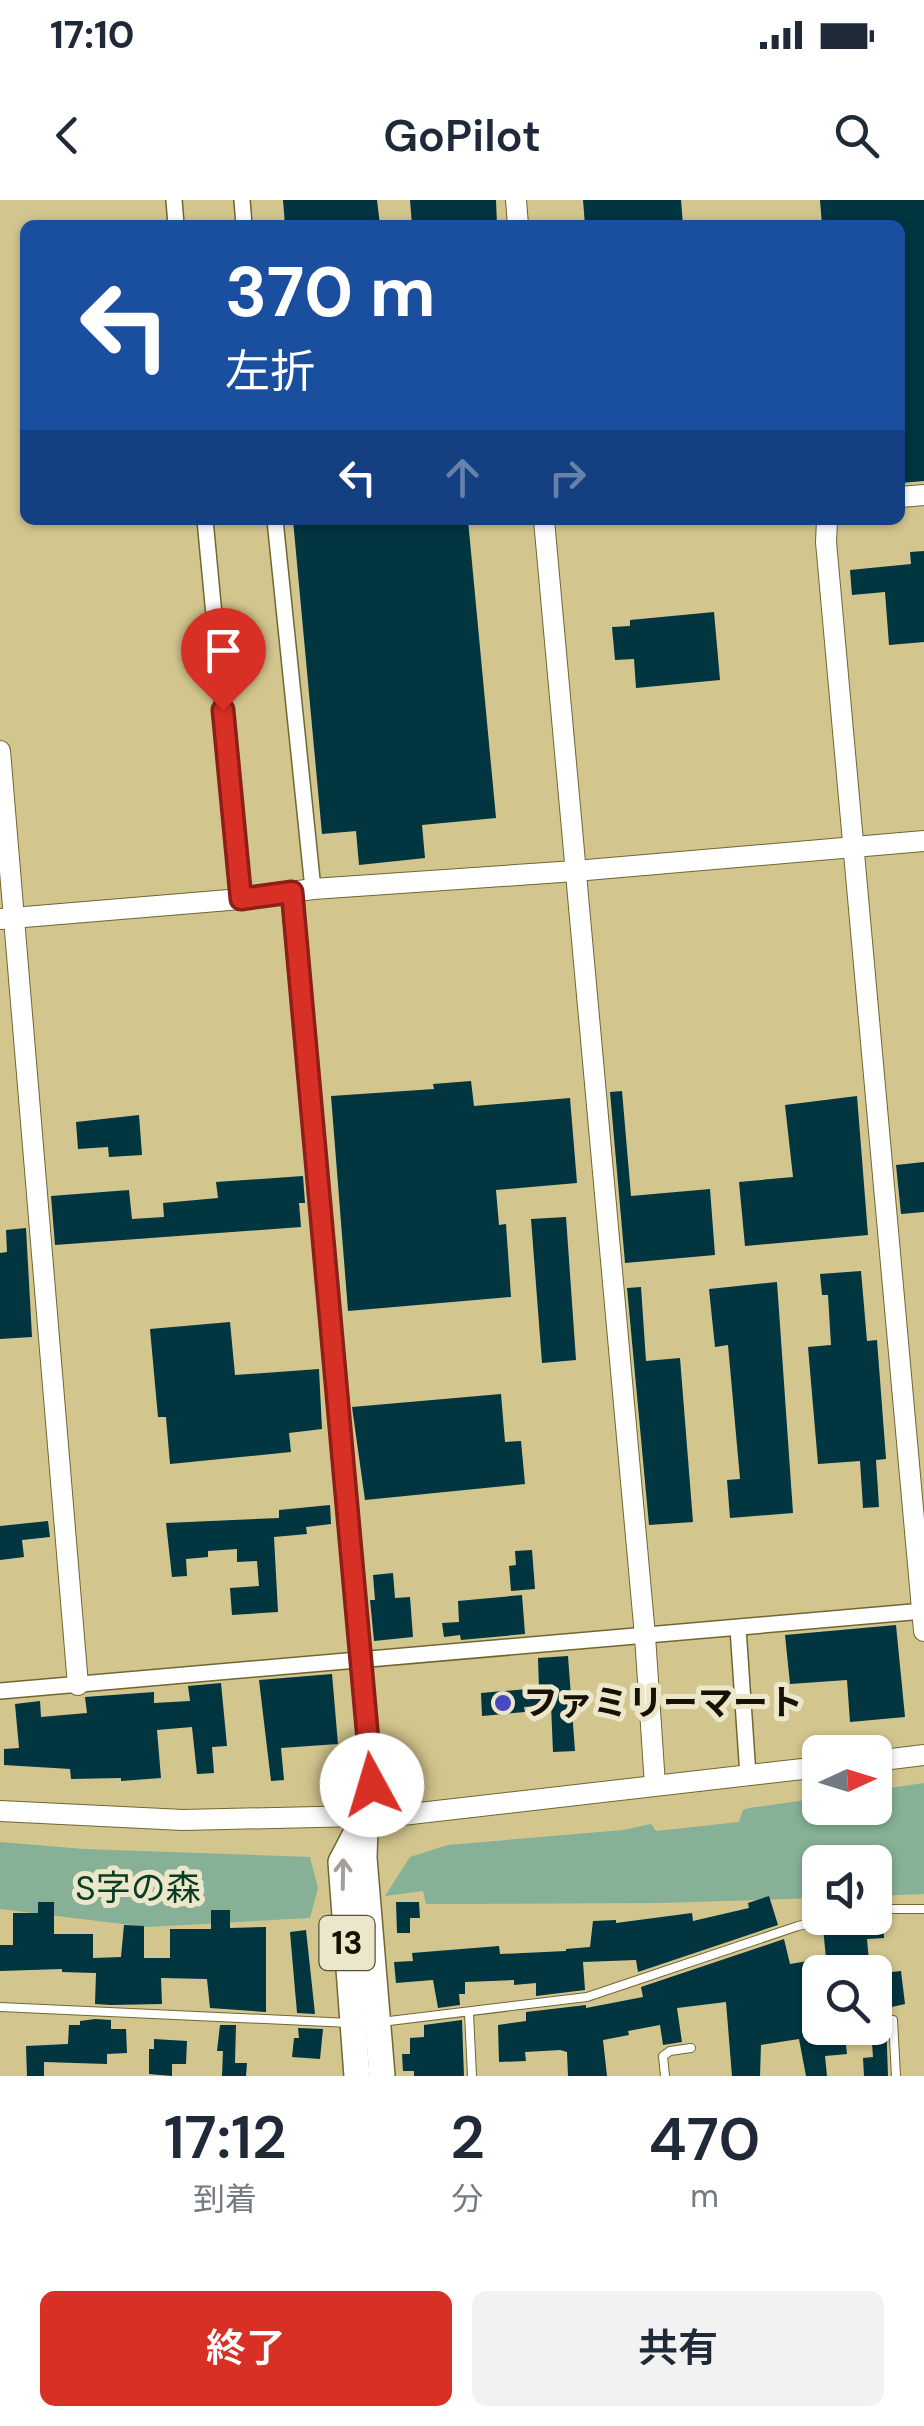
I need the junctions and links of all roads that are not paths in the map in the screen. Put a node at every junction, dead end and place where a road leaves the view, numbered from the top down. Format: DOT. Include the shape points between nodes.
graph roads {
  1 [pos="205,525"];
  2 [pos="276,525"];
  3 [pos="544,525"];
  4 [pos="827,525"];
  5 [pos="0,751"];
  6 [pos="924,841"];
  7 [pos="856,846"];
  8 [pos="575,871"];
  9 [pos="313,888"];
  10 [pos="292,892"];
  11 [pos="241,899"];
  12 [pos="7,919"];
  13 [pos="924,1618"];
  14 [pos="738,1628"];
  15 [pos="645,1636"];
  16 [pos="360,1661"];
  17 [pos="78,1685"];
  18 [pos="0,1692"];
  19 [pos="924,1755"];
  20 [pos="892,1759"];
  21 [pos="802,1770"];
  22 [pos="748,1776"];
  23 [pos="655,1785"];
  24 [pos="0,1810"];
  25 [pos="365,1816"];
  26 [pos="892,1909"];
  27 [pos="924,1909"];
  28 [pos="802,1925"];
  29 [pos="0,2007"];
  30 [pos="469,2013"];
  31 [pos="893,2020"];
  32 [pos="365,2022"];
  33 [pos="690,2048"];
  34 [pos="357,2076"];
  35 [pos="382,2076"];
  36 [pos="472,2076"];
  37 [pos="666,2076"];
  38 [pos="896,2076"];
  1 -- 11 [label="street"];
  2 -- 9 [label="street"];
  3 -- 8 [label="street"];
  4 -- 7 [label="street"];
  5 -- 12 [label="street"];
  6 -- 7 [label="street"];
  7 -- 8 [label="street"];
  7 -- 13 [label="street"];
  8 -- 9 [label="street"];
  8 -- 15 [label="street"];
  9 -- 10 [label="street"];
  10 -- 11 [label="street"];
  10 -- 16 [label="street"];
  11 -- 12 [label="street"];
  12 -- 17 [label="street"];
  13 -- 14 [label="street"];
  14 -- 15 [label="street"];
  14 -- 22 [label="street"];
  15 -- 16 [label="street"];
  15 -- 23 [label="street"];
  16 -- 17 [label="street"];
  16 -- 25 [label="street" via="372,1785"];
  17 -- 18 [label="street"];
  19 -- 20 [label="street"];
  21 -- 22 [label="street"];
  22 -- 23 [label="street"];
  23 -- 25 [label="street"];
  24 -- 25 [label="street" via="183,1820"];
  25 -- 32 [label="main road, 13" via="341,1862"];
  26 -- 27 [label="lane"];
  28 -- 30 [label="lane" via="587,1997"];
  29 -- 32 [label="lane"];
  30 -- 32 [label="lane"];
  30 -- 36 [label="lane"];
  31 -- 38 [label="lane"];
  32 -- 34 [label="main road, 13"];
  32 -- 35 [label="main road, 13"];
  33 -- 37 [label="lane" via="664,2056"];
}
